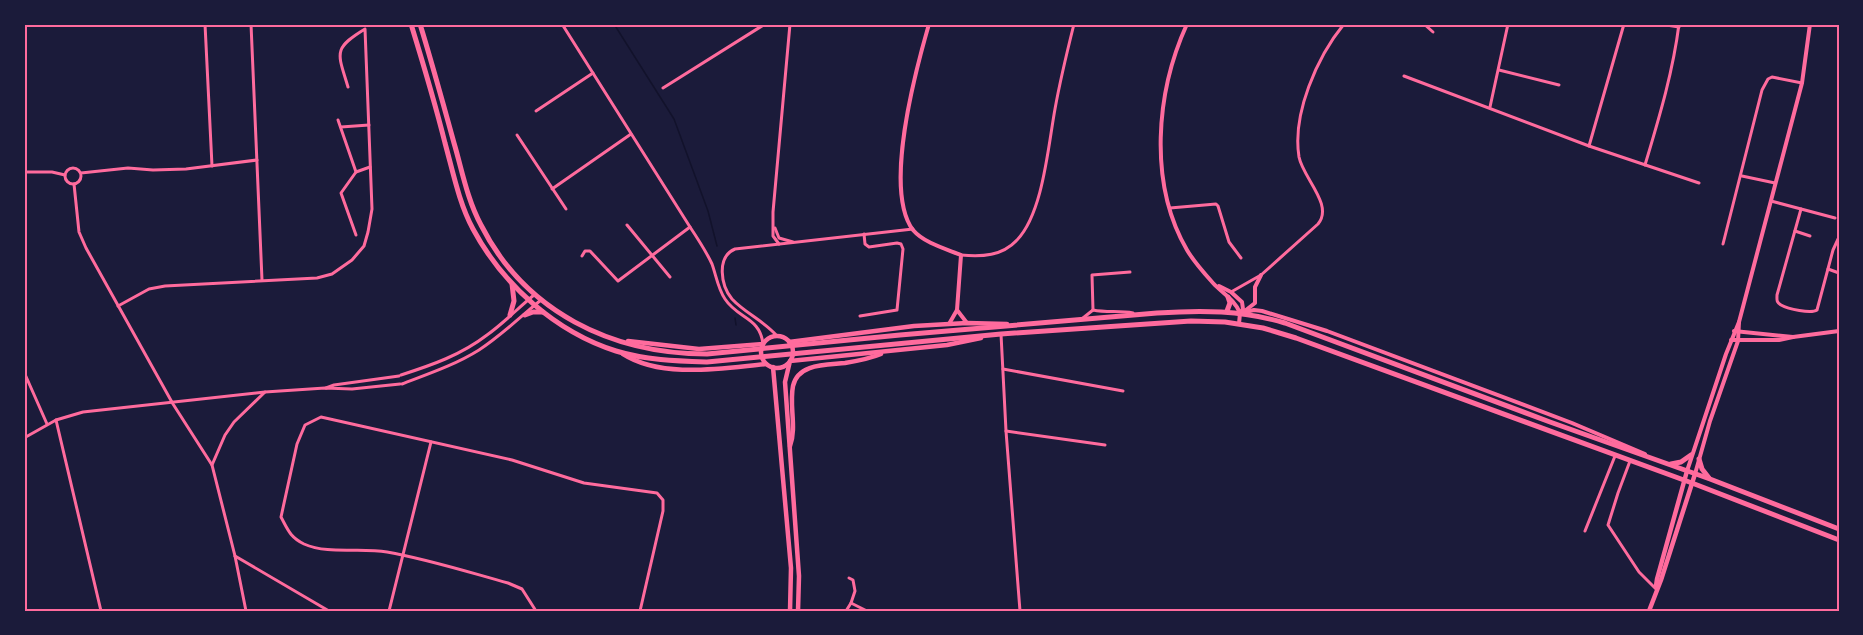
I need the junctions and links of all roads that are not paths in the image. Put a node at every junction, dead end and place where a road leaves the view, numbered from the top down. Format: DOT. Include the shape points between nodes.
graph roads {
  1 [pos="205,24"];
  2 [pos="251,24"];
  3 [pos="411,24"];
  4 [pos="420,24"];
  5 [pos="562,24"];
  6 [pos="765,24"];
  7 [pos="790,24"];
  8 [pos="929,24"];
  9 [pos="1074,24"];
  10 [pos="1187,24"];
  11 [pos="1344,24"];
  12 [pos="1424,24"];
  13 [pos="1508,24"];
  14 [pos="1624,24"];
  15 [pos="1660,24"];
  16 [pos="1810,24"];
  17 [pos="1679,26"];
  18 [pos="1433,32"];
  19 [pos="1499,70"];
  20 [pos="593,74"];
  21 [pos="1404,76"];
  22 [pos="1802,83"];
  23 [pos="1559,85"];
  24 [pos="348,87"];
  25 [pos="663,88"];
  26 [pos="1490,107"];
  27 [pos="536,111"];
  28 [pos="338,120"];
  29 [pos="369,125"];
  30 [pos="340,127"];
  31 [pos="631,134"];
  32 [pos="517,135"];
  33 [pos="1588,146"];
  34 [pos="257,160"];
  35 [pos="1645,165"];
  36 [pos="212,167"];
  37 [pos="371,167"];
  38 [pos="24,172"];
  39 [pos="356,172"];
  40 [pos="81,173"];
  41 [pos="65,175"];
  42 [pos="1742,176"];
  43 [pos="1699,183"];
  44 [pos="1776,183"];
  45 [pos="74,184"];
  46 [pos="552,189"];
  47 [pos="1771,201"];
  48 [pos="1170,208"];
  49 [pos="566,209"];
  50 [pos="1801,209"];
  51 [pos="1835,218"];
  52 [pos="774,223"];
  53 [pos="627,225"];
  54 [pos="690,227"];
  55 [pos="913,229"];
  56 [pos="1795,231"];
  57 [pos="864,234"];
  58 [pos="356,235"];
  59 [pos="1810,236"];
  60 [pos="1839,237"];
  61 [pos="800,243"];
  62 [pos="1723,244"];
  63 [pos="780,245"];
  64 [pos="1837,246"];
  65 [pos="582,255"];
  66 [pos="652,255"];
  67 [pos="961,255"];
  68 [pos="1241,258"];
  69 [pos="1828,269"];
  70 [pos="1130,272"];
  71 [pos="1839,273"];
  72 [pos="1261,275"];
  73 [pos="670,277"];
  74 [pos="262,280"];
  75 [pos="512,284"];
  76 [pos="535,294"];
  77 [pos="1229,294"];
  78 [pos="529,299"];
  79 [pos="542,300"];
  80 [pos="536,304"];
  81 [pos="118,306"];
  82 [pos="957,310"];
  83 [pos="1093,310"];
  84 [pos="545,312"];
  85 [pos="1227,312"];
  86 [pos="1240,313"];
  87 [pos="1137,314"];
  88 [pos="510,315"];
  89 [pos="525,315"];
  90 [pos="860,316"];
  91 [pos="1082,319"];
  92 [pos="1739,322"];
  93 [pos="967,323"];
  94 [pos="949,324"];
  95 [pos="1239,324"];
  96 [pos="1013,326"];
  97 [pos="1734,331"];
  98 [pos="1839,331"];
  99 [pos="1740,332"];
  100 [pos="1001,334"];
  101 [pos="991,335"];
  102 [pos="777,336"];
  103 [pos="1793,337"];
  104 [pos="1731,340"];
  105 [pos="1738,341"];
  106 [pos="617,342"];
  107 [pos="789,342"];
  108 [pos="763,344"];
  109 [pos="618,351"];
  110 [pos="887,351"];
  111 [pos="790,361"];
  112 [pos="766,364"];
  113 [pos="773,367"];
  114 [pos="1003,369"];
  115 [pos="24,372"];
  116 [pos="325,388"];
  117 [pos="1123,391"];
  118 [pos="265,392"];
  119 [pos="173,404"];
  120 [pos="56,420"];
  121 [pos="47,424"];
  122 [pos="1006,431"];
  123 [pos="24,438"];
  124 [pos="431,442"];
  125 [pos="1105,445"];
  126 [pos="789,449"];
  127 [pos="1691,455"];
  128 [pos="1615,456"];
  129 [pos="1699,459"];
  130 [pos="1630,461"];
  131 [pos="212,465"];
  132 [pos="1669,465"];
  133 [pos="1687,471"];
  134 [pos="1695,474"];
  135 [pos="1710,479"];
  136 [pos="1684,480"];
  137 [pos="1692,483"];
  138 [pos="1839,529"];
  139 [pos="1585,531"];
  140 [pos="1839,540"];
  141 [pos="235,556"];
  142 [pos="404,556"];
  143 [pos="849,578"];
  144 [pos="1656,589"];
  145 [pos="851,603"];
  146 [pos="101,611"];
  147 [pos="246,611"];
  148 [pos="329,611"];
  149 [pos="389,611"];
  150 [pos="536,611"];
  151 [pos="640,611"];
  152 [pos="790,611"];
  153 [pos="798,611"];
  154 [pos="846,611"];
  155 [pos="867,611"];
  156 [pos="1020,611"];
  157 [pos="1649,611"];
  1 -- 36 [label="street"];
  2 -- 34 [label="street"];
  3 -- 75 [label="main road" via="460,198 473,228"];
  4 -- 76 [label="main road" via="468,194 481,225 518,279"];
  5 -- 20 [label="street"];
  6 -- 25 [label="street"];
  7 -- 52 [label="street"];
  8 -- 55 [label="street" via="902,152 902,198"];
  9 -- 67 [label="street" via="1040,191 1030,221 1006,248 982,257"];
  10 -- 48 [label="street" via="1168,77 1164,106 1162,171"];
  11 -- 72 [label="street" via="1304,98 1299,124 1301,166 1321,201 1323,216"];
  12 -- 18 [label="street"];
  13 -- 19 [label="street"];
  14 -- 33 [label="street"];
  15 -- 17 [label="street"];
  16 -- 22 [label="street"];
  17 -- 35 [label="street" via="1666,94"];
  19 -- 23 [label="street"];
  19 -- 26 [label="street"];
  20 -- 27 [label="street"];
  20 -- 31 [label="street"];
  21 -- 26 [label="street"];
  22 -- 42 [label="street" via="1768,79"];
  22 -- 44 [label="street"];
  24 -- 29 [label="street" via="339,52 365,29"];
  26 -- 33 [label="street"];
  28 -- 30 [label="street"];
  29 -- 30 [label="street"];
  29 -- 37 [label="street"];
  30 -- 39 [label="street"];
  31 -- 46 [label="street"];
  31 -- 54 [label="street"];
  32 -- 46 [label="street"];
  33 -- 35 [label="street"];
  34 -- 36 [label="street"];
  34 -- 74 [label="street"];
  35 -- 43 [label="street"];
  36 -- 40 [label="street"];
  37 -- 39 [label="street"];
  37 -- 74 [label="street" via="368,232 364,246 352,260 332,274 317,278"];
  38 -- 41 [label="street"];
  39 -- 58 [label="street" via="341,193"];
  40 -- 41 [label="street" via="72,167"];
  40 -- 45 [label="street" via="81,180"];
  41 -- 45 [label="street"];
  42 -- 44 [label="street"];
  42 -- 62 [label="street"];
  44 -- 47 [label="street"];
  45 -- 81 [label="street" via="79,232"];
  46 -- 49 [label="street"];
  47 -- 50 [label="street"];
  47 -- 92 [label="street"];
  48 -- 68 [label="street" via="1218,206 1229,242"];
  48 -- 77 [label="street" via="1188,251 1213,283"];
  50 -- 51 [label="street"];
  50 -- 56 [label="street"];
  52 -- 61 [label="street" via="779,238"];
  52 -- 63 [label="street" via="774,236"];
  53 -- 66 [label="street"];
  54 -- 66 [label="street"];
  54 -- 108 [label="street" via="709,258 726,300 756,325"];
  55 -- 57 [label="street"];
  55 -- 67 [label="street"];
  56 -- 59 [label="street"];
  56 -- 69 [label="street" via="1777,295 1781,305 1817,310"];
  57 -- 61 [label="street"];
  57 -- 90 [label="street" via="869,247 897,243 903,249 897,310"];
  60 -- 64 [label="street"];
  61 -- 63 [label="street"];
  63 -- 102 [label="street" via="735,249 726,254 722,267 730,296"];
  64 -- 69 [label="street"];
  65 -- 66 [label="street" via="590,251 618,282"];
  66 -- 73 [label="street"];
  67 -- 82 [label="street"];
  69 -- 71 [label="street"];
  70 -- 83 [label="street" via="1092,275"];
  72 -- 77 [label="street"];
  72 -- 86 [label="street" via="1254,292 1255,303"];
  74 -- 81 [label="street" via="165,286 149,289"];
  75 -- 78 [label="main road"];
  75 -- 88 [label="main road" via="514,301"];
  76 -- 78 [label="street"];
  76 -- 79 [label="main road"];
  77 -- 85 [label="main road"];
  77 -- 86 [label="street"];
  78 -- 80 [label="main road"];
  78 -- 88 [label="street"];
  79 -- 80 [label="street"];
  79 -- 106 [label="main road"];
  80 -- 84 [label="main road"];
  80 -- 89 [label="street"];
  81 -- 119 [label="street"];
  82 -- 93 [label="street"];
  82 -- 94 [label="street"];
  83 -- 87 [label="street"];
  83 -- 91 [label="street"];
  84 -- 89 [label="main road"];
  84 -- 109 [label="main road" via="595,343"];
  85 -- 86 [label="main road"];
  85 -- 87 [label="main road"];
  86 -- 95 [label="street"];
  86 -- 132 [label="main road" via="1285,323"];
  87 -- 91 [label="main road"];
  88 -- 116 [label="street" via="487,336 443,361 400,376"];
  89 -- 116 [label="street" via="477,351 434,373 401,384"];
  91 -- 96 [label="main road"];
  92 -- 97 [label="street"];
  92 -- 99 [label="street"];
  93 -- 94 [label="main road"];
  93 -- 96 [label="main road"];
  94 -- 107 [label="main road"];
  95 -- 100 [label="main road" via="1191,321"];
  95 -- 128 [label="main road" via="1304,340"];
  96 -- 106 [label="main road" via="706,354 664,352"];
  97 -- 99 [label="street"];
  97 -- 104 [label="street"];
  98 -- 103 [label="street"];
  99 -- 103 [label="street"];
  99 -- 105 [label="street"];
  100 -- 101 [label="main road"];
  100 -- 114 [label="street"];
  101 -- 109 [label="main road" via="707,362"];
  101 -- 110 [label="main road" via="947,345"];
  102 -- 107 [label="main road"];
  102 -- 108 [label="main road"];
  103 -- 105 [label="street"];
  104 -- 105 [label="street"];
  104 -- 127 [label="street"];
  105 -- 129 [label="street"];
  106 -- 108 [label="main road" via="699,349"];
  107 -- 111 [label="main road"];
  108 -- 112 [label="main road" via="761,355"];
  109 -- 112 [label="main road" via="641,363 692,370"];
  110 -- 111 [label="main road"];
  110 -- 126 [label="main road" via="872,358 813,366 800,374 793,388 794,431"];
  111 -- 113 [label="main road"];
  111 -- 126 [label="main road" via="785,382"];
  112 -- 113 [label="main road"];
  113 -- 152 [label="main road" via="789,548"];
  114 -- 117 [label="street"];
  114 -- 122 [label="street"];
  115 -- 121 [label="street"];
  116 -- 118 [label="street"];
  118 -- 119 [label="street"];
  118 -- 131 [label="street" via="234,422"];
  119 -- 120 [label="street" via="83,412"];
  119 -- 131 [label="street"];
  120 -- 121 [label="street"];
  120 -- 146 [label="street"];
  121 -- 123 [label="street"];
  122 -- 125 [label="street"];
  122 -- 156 [label="street"];
  124 -- 142 [label="street"];
  124 -- 142 [label="street" via="321,417 305,425 286,488 281,517 292,537 331,551 356,549"];
  124 -- 151 [label="street" via="512,460 584,483 660,495 663,511"];
  126 -- 153 [label="main road" via="800,576"];
  127 -- 132 [label="main road"];
  127 -- 133 [label="street"];
  128 -- 130 [label="main road"];
  128 -- 139 [label="street"];
  129 -- 134 [label="street"];
  129 -- 135 [label="main road"];
  130 -- 136 [label="main road"];
  130 -- 144 [label="street" via="1608,525 1639,572"];
  131 -- 141 [label="street"];
  132 -- 133 [label="main road"];
  133 -- 134 [label="main road"];
  133 -- 136 [label="main road"];
  134 -- 135 [label="main road"];
  134 -- 137 [label="main road"];
  135 -- 138 [label="main road"];
  136 -- 137 [label="main road"];
  136 -- 144 [label="main road"];
  137 -- 140 [label="main road"];
  137 -- 144 [label="main road"];
  141 -- 147 [label="street"];
  141 -- 148 [label="street"];
  142 -- 149 [label="street"];
  142 -- 150 [label="street" via="508,583 522,589"];
  143 -- 145 [label="street" via="855,586"];
  144 -- 157 [label="main road"];
  145 -- 154 [label="street"];
  145 -- 155 [label="street"];
}
